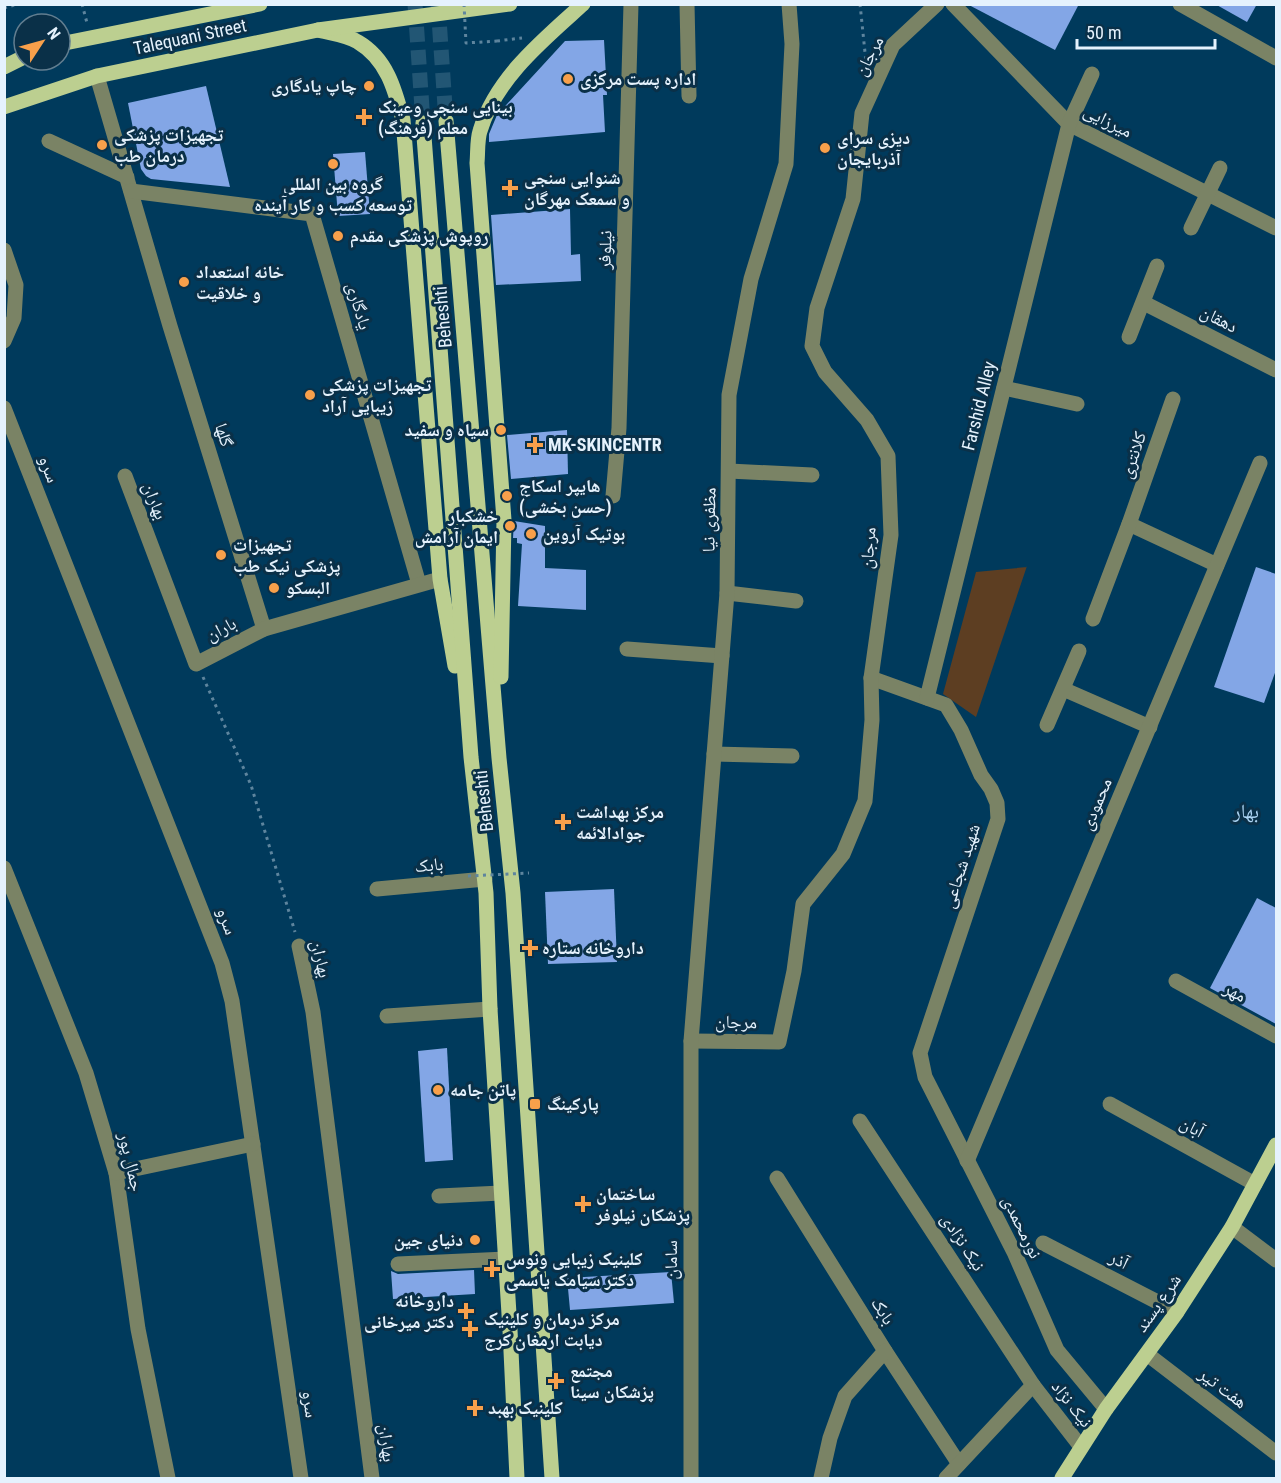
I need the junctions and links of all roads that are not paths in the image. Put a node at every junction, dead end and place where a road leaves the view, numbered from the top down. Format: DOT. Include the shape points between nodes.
graph roads {
  1 [pos="260,4"];
  2 [pos="510,4"];
  3 [pos="583,4"];
  4 [pos="632,4"];
  5 [pos="687,4"];
  6 [pos="789,4"];
  7 [pos="937,4"];
  8 [pos="953,4"];
  9 [pos="1180,4"];
  10 [pos="318,30"];
  11 [pos="72,42"];
  12 [pos="1276,58"];
  13 [pos="1092,74"];
  14 [pos="97,76"];
  15 [pos="689,96"];
  16 [pos="4,97"];
  17 [pos="22,101"];
  18 [pos="4,107"];
  19 [pos="446,121"];
  20 [pos="423,123"];
  21 [pos="1069,124"];
  22 [pos="50,141"];
  23 [pos="1220,168"];
  24 [pos="129,184"];
  25 [pos="1209,194"];
  26 [pos="1191,228"];
  27 [pos="1276,228"];
  28 [pos="4,250"];
  29 [pos="1157,266"];
  30 [pos="1144,303"];
  31 [pos="1129,337"];
  32 [pos="4,341"];
  33 [pos="1276,370"];
  34 [pos="1004,388"];
  35 [pos="1173,399"];
  36 [pos="1077,404"];
  37 [pos="4,408"];
  38 [pos="1260,463"];
  39 [pos="729,471"];
  40 [pos="812,475"];
  41 [pos="125,476"];
  42 [pos="613,496"];
  43 [pos="1130,524"];
  44 [pos="1217,565"];
  45 [pos="440,579"];
  46 [pos="419,584"];
  47 [pos="727,593"];
  48 [pos="796,601"];
  49 [pos="1093,619"];
  50 [pos="264,629"];
  51 [pos="627,649"];
  52 [pos="1079,651"];
  53 [pos="722,656"];
  54 [pos="196,664"];
  55 [pos="871,678"];
  56 [pos="1064,689"];
  57 [pos="927,698"];
  58 [pos="1047,725"];
  59 [pos="1150,727"];
  60 [pos="714,754"];
  61 [pos="792,756"];
  62 [pos="471,757"];
  63 [pos="499,758"];
  64 [pos="4,868"];
  65 [pos="485,879"];
  66 [pos="377,889"];
  67 [pos="299,946"];
  68 [pos="1176,981"];
  69 [pos="489,1009"];
  70 [pos="387,1016"];
  71 [pos="1276,1036"];
  72 [pos="691,1041"];
  73 [pos="920,1053"];
  74 [pos="1110,1104"];
  75 [pos="860,1120"];
  76 [pos="253,1144"];
  77 [pos="1274,1155"];
  78 [pos="967,1161"];
  79 [pos="116,1173"];
  80 [pos="777,1178"];
  81 [pos="1255,1184"];
  82 [pos="501,1193"];
  83 [pos="439,1196"];
  84 [pos="1232,1227"];
  85 [pos="1043,1243"];
  86 [pos="506,1259"];
  87 [pos="1276,1260"];
  88 [pos="398,1264"];
  89 [pos="1177,1311"];
  90 [pos="885,1351"];
  91 [pos="1147,1354"];
  92 [pos="1033,1385"];
  93 [pos="1106,1409"];
  94 [pos="1081,1447"];
  95 [pos="1276,1453"];
  96 [pos="959,1464"];
  97 [pos="168,1479"];
  98 [pos="301,1479"];
  99 [pos="372,1479"];
  100 [pos="517,1479"];
  101 [pos="552,1479"];
  102 [pos="691,1479"];
  103 [pos="821,1479"];
  104 [pos="946,1479"];
  105 [pos="1062,1479"];
  1 -- 11 [label="main road, Talequani Street"];
  2 -- 10 [label="main road, Talequani Street"];
  3 -- 63 [label="main road" via="505,81 479,133 477,163 504,520"];
  4 -- 42 [label="street, نیلوفر" via="619,428"];
  5 -- 15 [label="street"];
  6 -- 39 [label="street, مظفری نیا" via="792,44 786,164 752,279 729,395"];
  7 -- 55 [label="street, مرجان" via="893,45 862,113 853,199 817,308 812,346 825,372 867,420 888,456 891,535"];
  8 -- 21 [label="street, میرزایی"];
  9 -- 12 [label="street"];
  10 -- 14 [label="main road, Talequani Street"];
  10 -- 45 [label="main road" via="357,41 375,55 395,89 403,120"];
  13 -- 21 [label="street, Farshid Alley"];
  14 -- 17 [label="main road, Talequani Street"];
  14 -- 24 [label="street, گلها"];
  16 -- 17 [label="main road"];
  17 -- 18 [label="main road, Talequani Street"];
  19 -- 63 [label="main road, Beheshti"];
  20 -- 62 [label="main road, Beheshti"];
  21 -- 25 [label="street, میرزایی"];
  21 -- 34 [label="street, Farshid Alley"];
  22 -- 24 [label="street"];
  23 -- 25 [label="street"];
  24 -- 46 [label="street, یادگاری" via="312,214"];
  24 -- 50 [label="street, گلها"];
  25 -- 26 [label="street"];
  25 -- 27 [label="street, میرزایی"];
  28 -- 32 [label="street" via="16,285 14,318"];
  29 -- 30 [label="street"];
  30 -- 31 [label="street"];
  30 -- 33 [label="street, دهقان"];
  34 -- 36 [label="street"];
  34 -- 57 [label="street, Farshid Alley"];
  35 -- 43 [label="street, کلانتری"];
  37 -- 76 [label="street, سرو" via="222,963 232,1000"];
  38 -- 44 [label="street, محمودی"];
  39 -- 40 [label="street"];
  39 -- 47 [label="street, مظفری نیا"];
  41 -- 54 [label="street, بهاران"];
  43 -- 44 [label="street"];
  43 -- 49 [label="street, کلانتری"];
  44 -- 59 [label="street, محمودی"];
  45 -- 46 [label="street"];
  45 -- 62 [label="main road"];
  46 -- 50 [label="street"];
  47 -- 48 [label="street"];
  47 -- 53 [label="street, مظفری نیا"];
  50 -- 54 [label="street, باران"];
  51 -- 53 [label="street"];
  52 -- 56 [label="street"];
  53 -- 60 [label="street, مظفری نیا"];
  55 -- 57 [label="street, شهید شجاعی"];
  55 -- 72 [label="street, مرجان" via="872,720 865,801 843,854 803,904 779,1042"];
  56 -- 58 [label="street"];
  56 -- 59 [label="street"];
  57 -- 73 [label="street, شهید شجاعی" via="946,705 962,730 997,803 998,819"];
  59 -- 78 [label="street, محمودی"];
  60 -- 61 [label="street"];
  60 -- 72 [label="street, مظفری نیا"];
  62 -- 65 [label="main road, Beheshti"];
  63 -- 101 [label="main road, Beheshti" via="513,904"];
  64 -- 79 [label="street, جمال پور" via="86,1073"];
  65 -- 66 [label="street, بابک"];
  65 -- 69 [label="main road, Beheshti"];
  67 -- 99 [label="street, بهاران" via="313,1012"];
  68 -- 71 [label="street, مهر"];
  69 -- 70 [label="street"];
  69 -- 82 [label="main road, Beheshti"];
  72 -- 102 [label="street, سامان"];
  73 -- 78 [label="street, نورمحمدی" via="925,1077"];
  74 -- 81 [label="street, آبان"];
  75 -- 92 [label="street, نیک نژادی"];
  76 -- 79 [label="street"];
  76 -- 98 [label="street, سرو"];
  77 -- 81 [label="main road, شرع پسند"];
  78 -- 93 [label="street, نورمحمدی" via="1014,1252 1057,1350"];
  79 -- 97 [label="street, جمال پور" via="138,1329"];
  80 -- 90 [label="street, بابک"];
  81 -- 84 [label="main road, شرع پسند"];
  82 -- 83 [label="street"];
  82 -- 86 [label="main road, Beheshti"];
  84 -- 87 [label="street"];
  84 -- 89 [label="main road, شرع پسند"];
  85 -- 89 [label="street, آذر"];
  86 -- 88 [label="street"];
  86 -- 100 [label="main road, Beheshti"];
  89 -- 91 [label="main road, شرع پسند"];
  90 -- 96 [label="street, بابک"];
  90 -- 103 [label="street" via="845,1396"];
  91 -- 93 [label="main road, شرع پسند"];
  91 -- 95 [label="street, هفت تیر"];
  92 -- 94 [label="street, نیک نژاد"];
  92 -- 96 [label="street"];
  93 -- 94 [label="main road, شرع پسند"];
  94 -- 105 [label="main road, شرع پسند"];
  96 -- 104 [label="street"];
}
